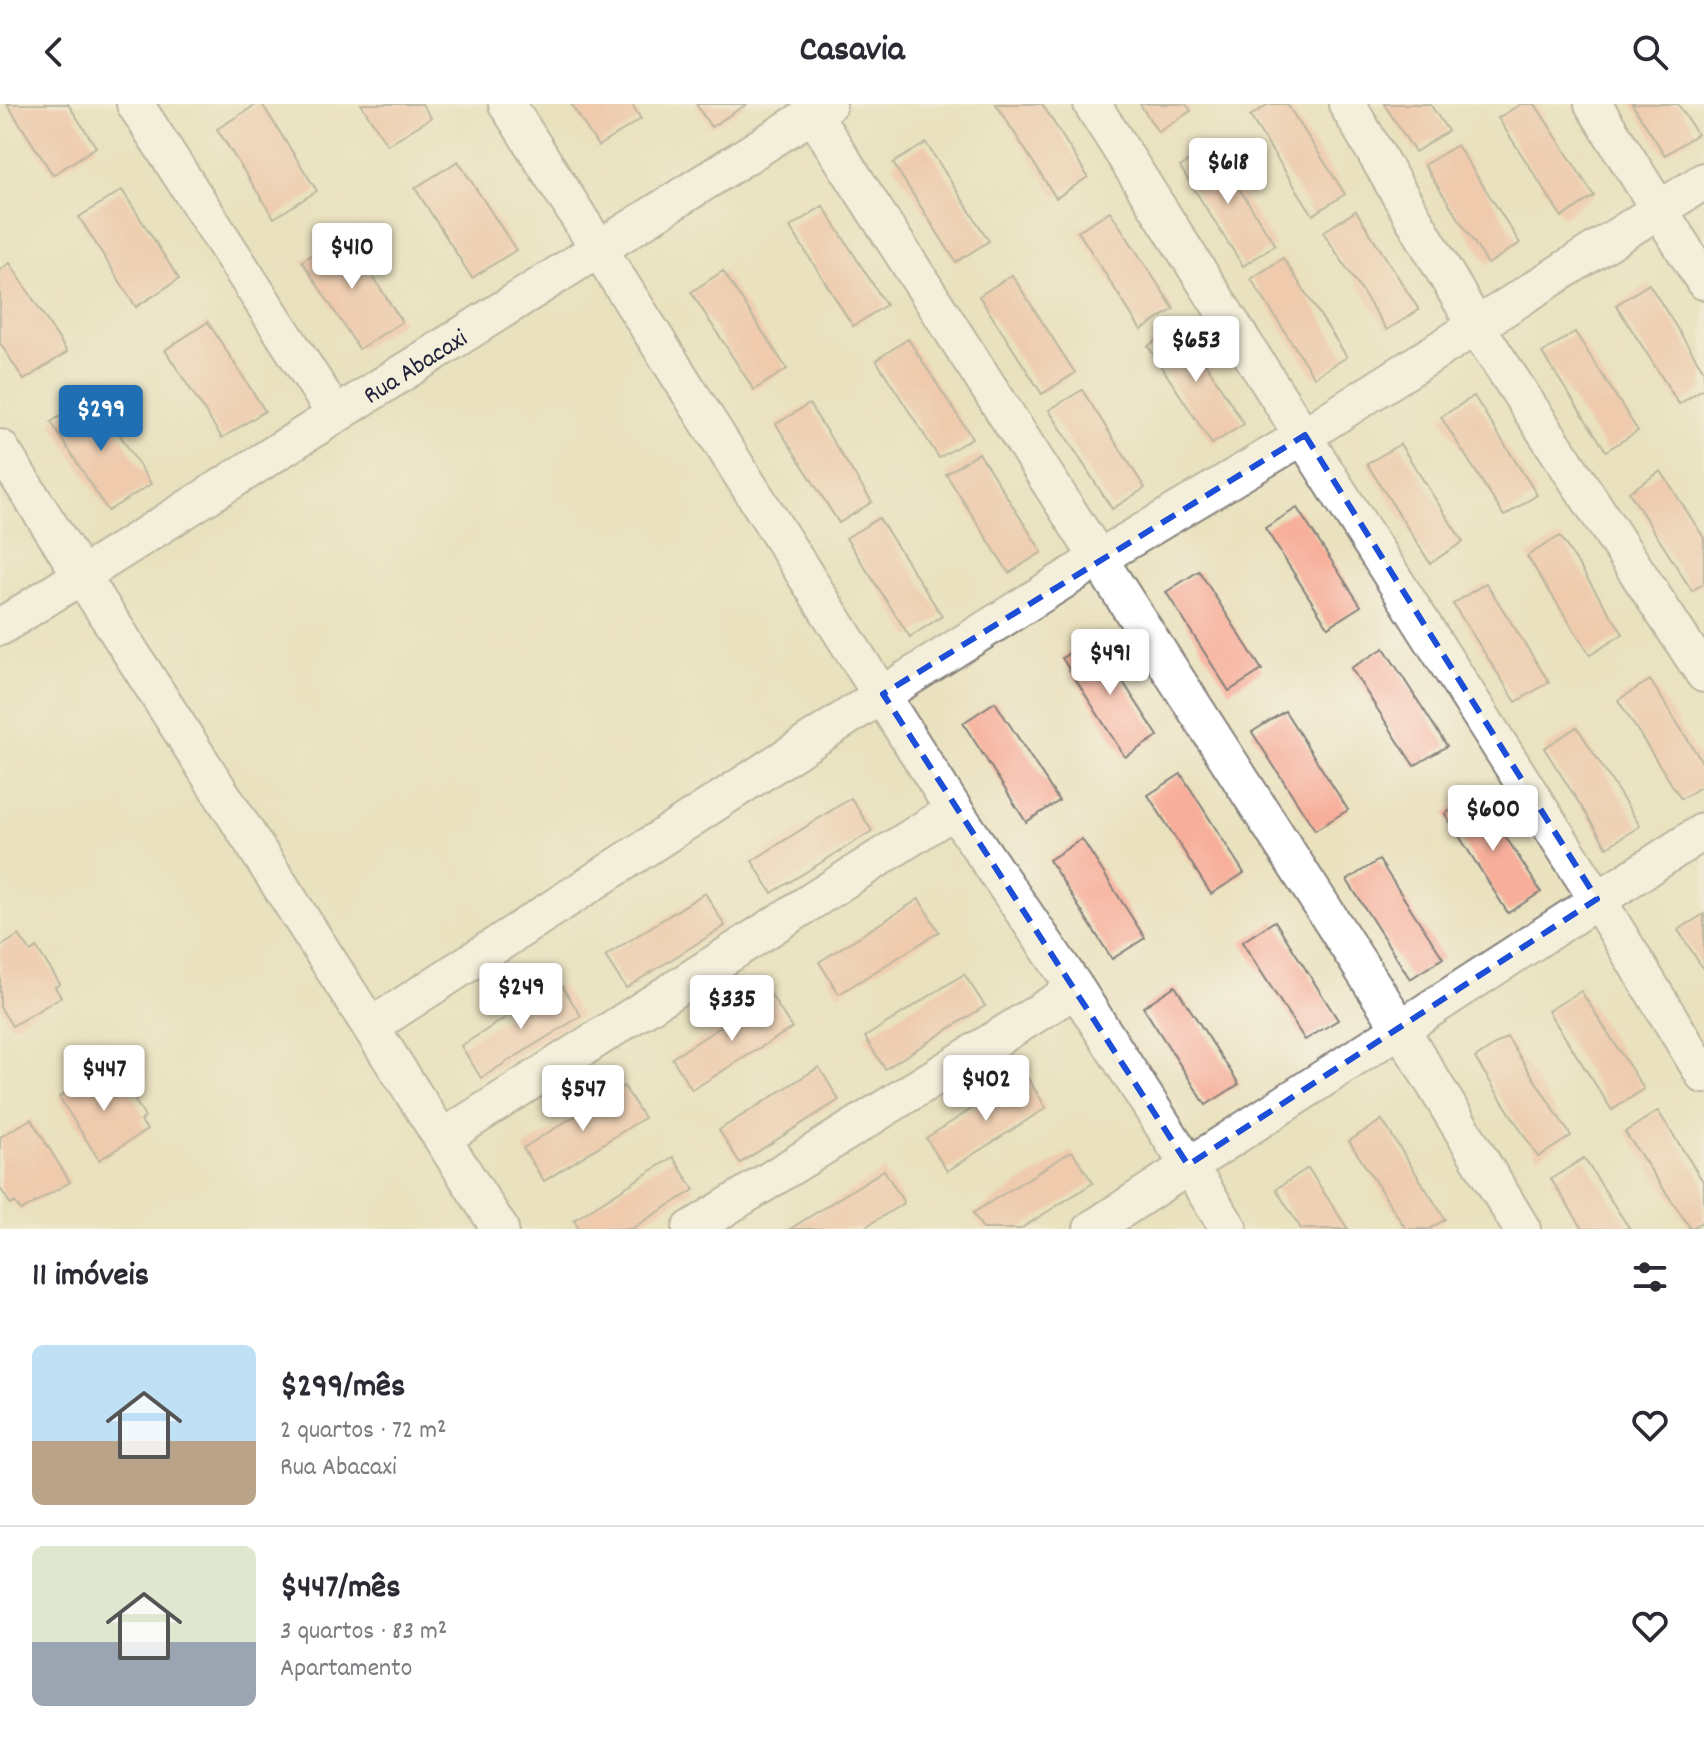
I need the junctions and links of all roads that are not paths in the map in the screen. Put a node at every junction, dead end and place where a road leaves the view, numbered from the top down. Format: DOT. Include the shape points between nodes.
graph roads {
  1 [pos="135,104"];
  2 [pos="507,104"];
  3 [pos="1092,104"];
  4 [pos="1347,104"];
  5 [pos="1593,104"];
  6 [pos="821,109"];
  7 [pos="1704,181"];
  8 [pos="1660,209"];
  9 [pos="599,247"];
  10 [pos="1704,281"];
  11 [pos="1476,326"];
  12 [pos="335,414"];
  13 [pos="1305,435"];
  14 [pos="0,448"];
  15 [pos="1099,558"];
  16 [pos="84,574"];
  17 [pos="0,627"];
  18 [pos="1704,674"];
  19 [pos="883,694"];
  20 [pos="954,810"];
  21 [pos="1704,831"];
  22 [pos="1597,899"];
  23 [pos="1076,989"];
  24 [pos="373,1025"];
  25 [pos="1401,1029"];
  26 [pos="1704,1075"];
  27 [pos="444,1137"];
  28 [pos="1188,1165"];
  29 [pos="500,1229"];
  30 [pos="691,1229"];
  31 [pos="1092,1229"];
  32 [pos="1229,1229"];
  33 [pos="1522,1229"];
  1 -- 12 [label="street"];
  2 -- 9 [label="street"];
  3 -- 13 [label="street"];
  4 -- 11 [label="street"];
  5 -- 8 [label="street"];
  6 -- 9 [label="street, Rua Abacaxi"];
  6 -- 15 [label="street"];
  7 -- 8 [label="street"];
  8 -- 10 [label="street"];
  8 -- 11 [label="street"];
  9 -- 12 [label="street, Rua Abacaxi"];
  9 -- 19 [label="street"];
  11 -- 13 [label="street"];
  11 -- 18 [label="street"];
  12 -- 16 [label="street, Rua Abacaxi"];
  13 -- 15 [label="street"];
  13 -- 22 [label="street"];
  14 -- 16 [label="street"];
  15 -- 19 [label="street"];
  15 -- 25 [label="street"];
  16 -- 17 [label="street, Rua Abacaxi"];
  16 -- 24 [label="street"];
  19 -- 20 [label="street"];
  19 -- 24 [label="street"];
  20 -- 23 [label="street"];
  20 -- 27 [label="street"];
  21 -- 22 [label="street"];
  22 -- 25 [label="street"];
  22 -- 26 [label="street"];
  23 -- 28 [label="street"];
  23 -- 30 [label="street"];
  24 -- 27 [label="street"];
  25 -- 28 [label="street"];
  25 -- 33 [label="street"];
  27 -- 29 [label="street"];
  28 -- 31 [label="street"];
  28 -- 32 [label="street"];
}
